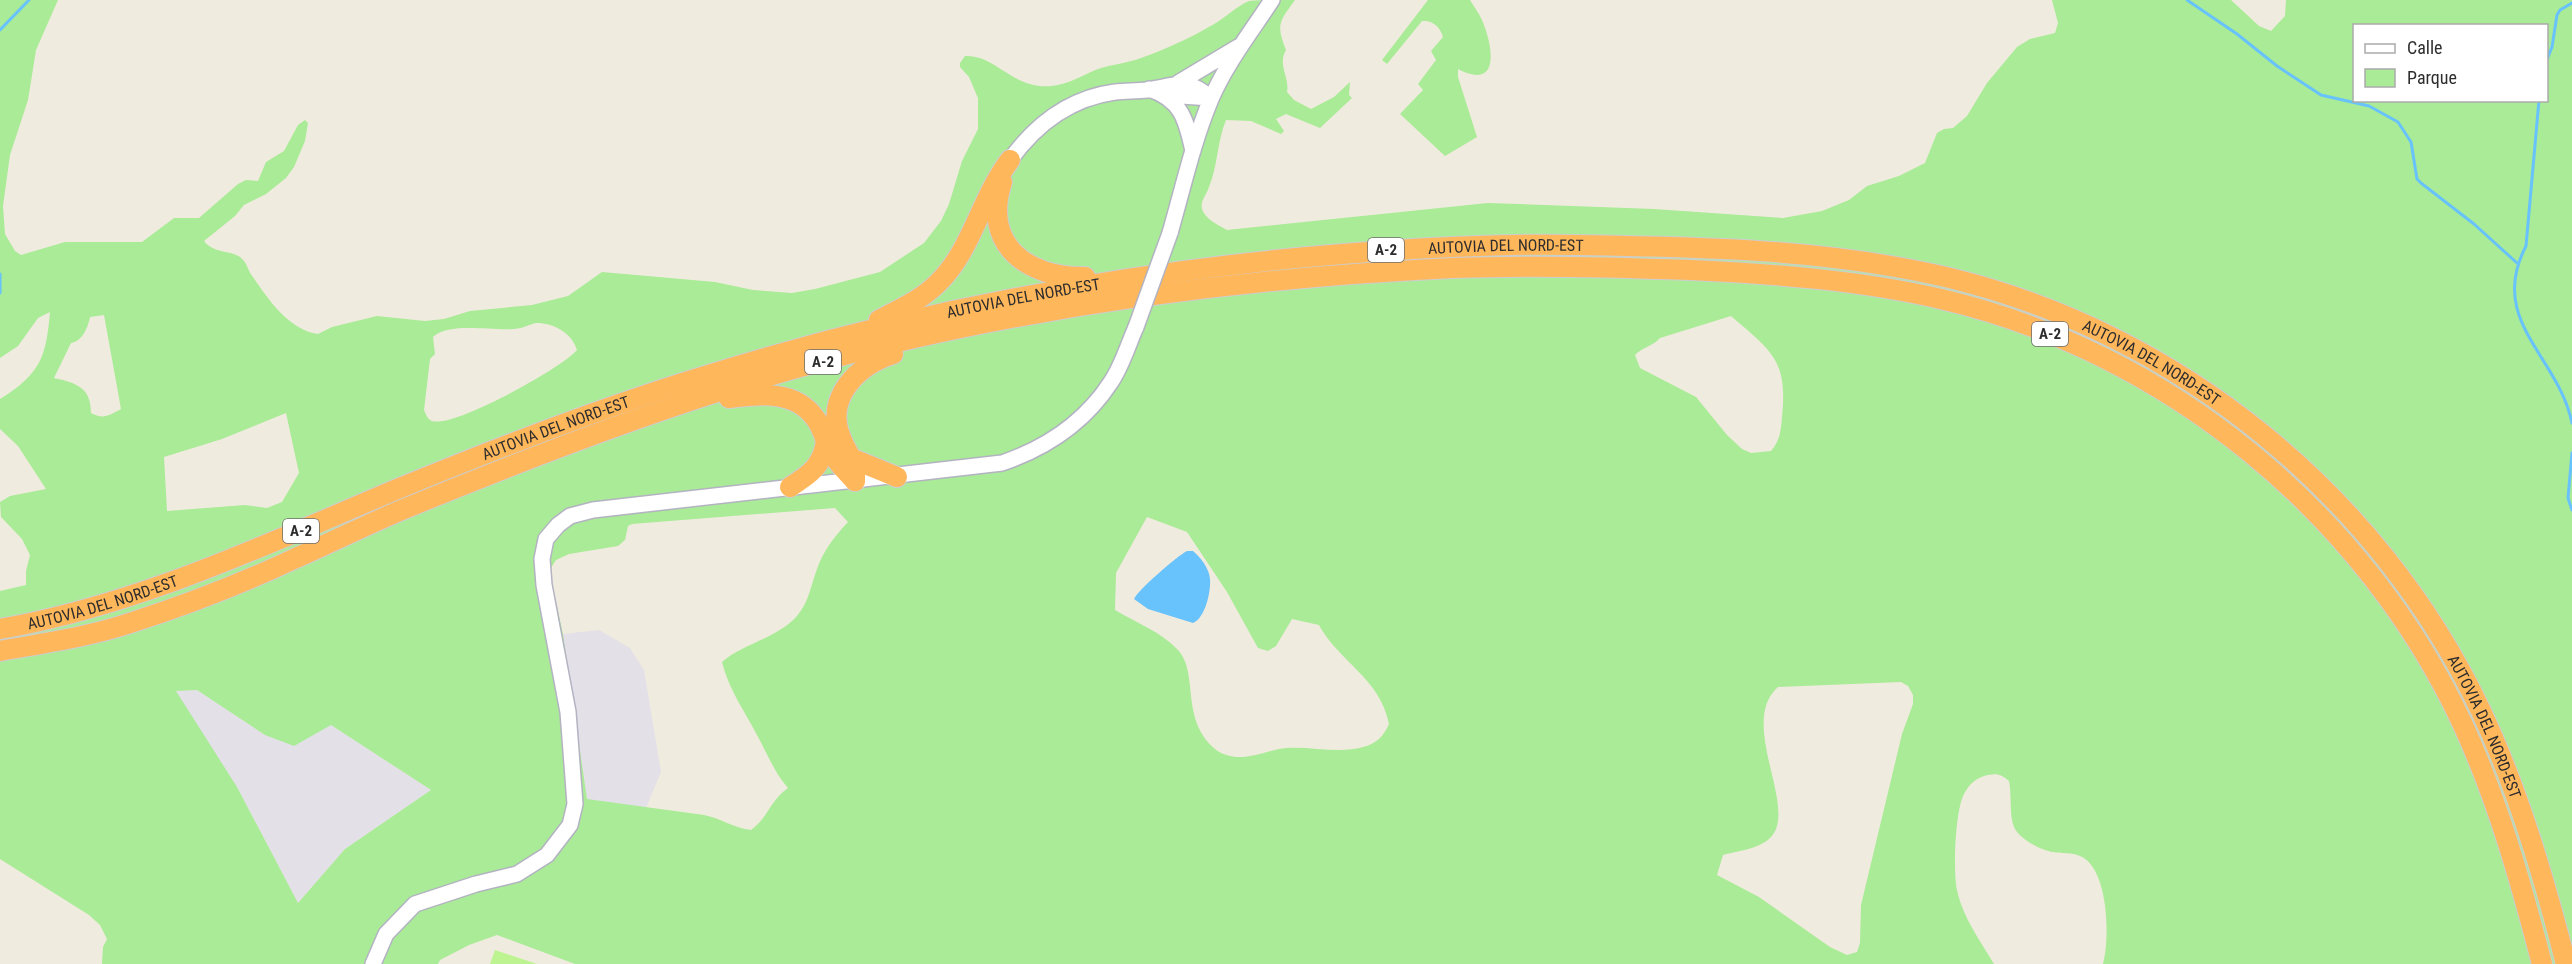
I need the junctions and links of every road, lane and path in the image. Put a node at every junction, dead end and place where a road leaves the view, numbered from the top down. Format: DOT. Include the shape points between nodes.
graph roads {
  1 [pos="1272,0"];
  2 [pos="1241,46"];
  3 [pos="1178,83"];
  4 [pos="1149,89"];
  5 [pos="1166,95"];
  6 [pos="1211,98"];
  7 [pos="1193,151"];
  8 [pos="1010,160"];
  9 [pos="1121,279"];
  10 [pos="945,332"];
  11 [pos="852,334"];
  12 [pos="703,397"];
  13 [pos="826,441"];
  14 [pos="853,459"];
  15 [pos="897,477"];
  16 [pos="855,481"];
  17 [pos="790,488"];
  18 [pos="0,629"];
  19 [pos="0,651"];
  20 [pos="373,964"];
  21 [pos="2542,964"];
  22 [pos="2566,964"];
  1 -- 2 [label="street"];
  2 -- 3 [label="street"];
  2 -- 6 [label="street"];
  3 -- 4 [label="street"];
  3 -- 6 [label="street" via="1193,85"];
  4 -- 5 [label="street"];
  4 -- 8 [label="street" via="1097,96 1065,108 1029,135"];
  5 -- 6 [label="street"];
  5 -- 7 [label="street" via="1187,123"];
  6 -- 7 [label="street"];
  7 -- 15 [label="street, bridge" via="1170,232 1136,327 1112,381 1087,412 1063,433 1030,453 1002,463"];
  8 -- 9 [label="highway" via="998,194 997,211 1000,231 1014,254 1034,268 1052,274"];
  8 -- 11 [label="highway" via="992,186 957,258 939,282 907,306"];
  9 -- 11 [label="highway, AUTOVIA DEL NORD-EST / A-2" via="1006,299"];
  9 -- 22 [label="highway, AUTOVIA DEL NORD-EST / A-2" via="1396,249 1534,244 1670,247 1809,255 1944,277 2031,302 2107,335 2204,390 2264,435 2340,505 2398,573 2456,663 2500,754 2530,839"];
  10 -- 12 [label="highway, AUTOVIA DEL NORD-EST / A-2" via="758,379"];
  10 -- 14 [label="highway" via="878,359 850,380 836,416 841,439"];
  10 -- 21 [label="highway, AUTOVIA DEL NORD-EST / A-2" via="1246,283 1382,272 1557,266 1720,272 1843,282 1942,299 2041,331 2130,372 2229,436 2303,499 2382,588 2429,661 2462,723 2499,815"];
  11 -- 18 [label="highway, AUTOVIA DEL NORD-EST / A-2" via="596,411 137,594 64,616"];
  12 -- 13 [label="highway" via="782,396 815,418"];
  12 -- 19 [label="highway, AUTOVIA DEL NORD-EST / A-2" via="511,466 184,604 78,638"];
  13 -- 16 [label="highway"];
  13 -- 17 [label="highway" via="817,468"];
  14 -- 15 [label="highway"];
  14 -- 16 [label="highway"];
  15 -- 16 [label="street"];
  16 -- 17 [label="street"];
  17 -- 20 [label="street" via="593,510 570,516 558,525 546,539 542,560 568,712 575,804 570,825 547,855 517,874 415,904 386,934"];
}
